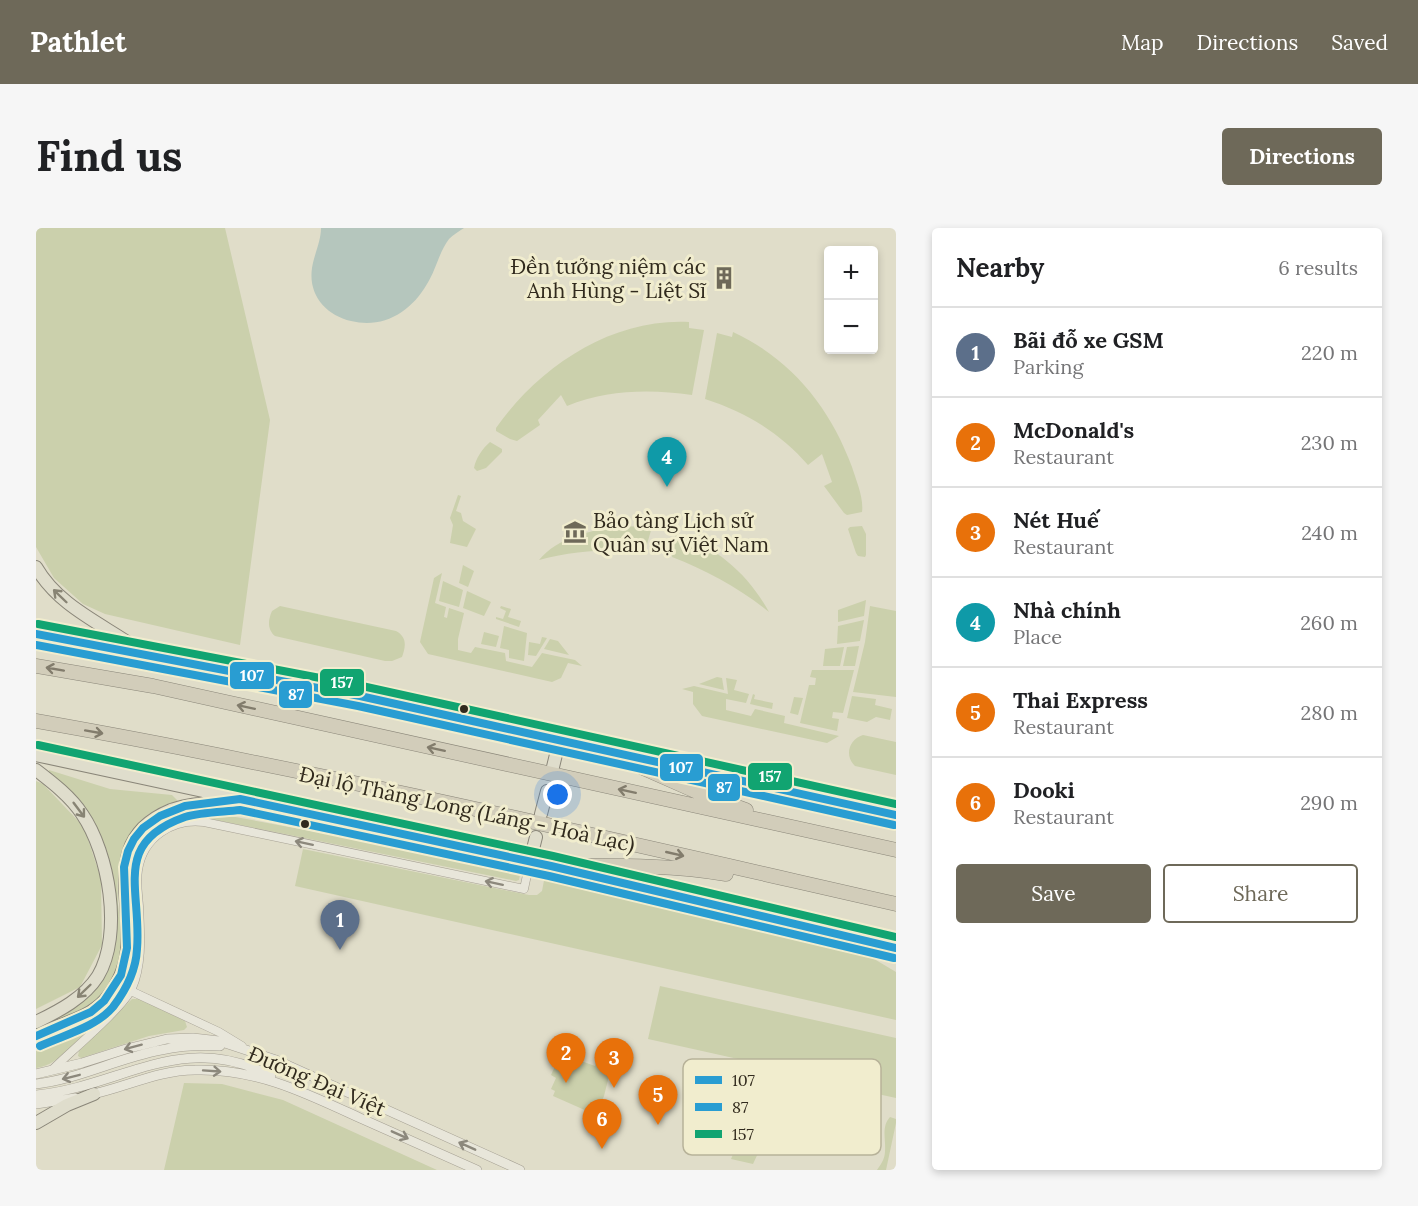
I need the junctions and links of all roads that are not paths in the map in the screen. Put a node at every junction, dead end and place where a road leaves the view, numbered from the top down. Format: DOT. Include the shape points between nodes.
graph roads {
  1 [pos="36,567"];
  2 [pos="36,634"];
  3 [pos="142,652"];
  4 [pos="36,666"];
  5 [pos="36,722"];
  6 [pos="560,738"];
  7 [pos="591,745"];
  8 [pos="36,755"];
  9 [pos="36,770"];
  10 [pos="552,771"];
  11 [pos="547,791"];
  12 [pos="240,799"];
  13 [pos="541,814"];
  14 [pos="896,815"];
  15 [pos="536,837"];
  16 [pos="893,849"];
  17 [pos="530,861"];
  18 [pos="551,866"];
  19 [pos="896,904"];
  20 [pos="896,909"];
  21 [pos="890,947"];
  22 [pos="896,956"];
  23 [pos="130,991"];
  24 [pos="36,1022"];
  25 [pos="36,1036"];
  26 [pos="231,1047"];
  27 [pos="248,1050"];
  28 [pos="51,1072"];
  29 [pos="36,1074"];
  30 [pos="36,1084"];
  31 [pos="289,1086"];
  32 [pos="94,1094"];
  33 [pos="36,1095"];
  34 [pos="36,1104"];
  35 [pos="36,1123"];
  36 [pos="477,1170"];
  37 [pos="520,1170"];
  3 -- 1 [label="main road, one-way" via="82,615 57,594"];
  2 -- 3 [label="main road"];
  3 -- 6 [label="main road"];
  16 -- 4 [label="highway, one-way" via="153,686"];
  5 -- 19 [label="highway, Đại lộ Thăng Long (Láng - Hoà Lạc), one-way" via="145,741 596,836"];
  6 -- 7 [label="main road"];
  6 -- 10 [label="main road"];
  7 -- 14 [label="main road"];
  7 -- 16 [label="highway" via="753,813 828,827"];
  8 -- 12 [label="main road"];
  9 -- 24 [label="main road, one-way" via="74,803 91,830 106,876 110,923 106,955 98,976 79,997"];
  11 -- 13 [label="main road"];
  12 -- 17 [label="main road"];
  12 -- 25 [label="main road" via="185,806 143,828 128,850 124,867 127,948 121,975 104,1001 91,1012"];
  15 -- 17 [label="main road"];
  17 -- 18 [label="main road"];
  17 -- 23 [label="street, one-way" via="524,889 204,822 170,826 147,845 138,869 140,950"];
  18 -- 20 [label="highway" via="704,870"];
  18 -- 21 [label="main road"];
  21 -- 22 [label="main road"];
  23 -- 27 [label="street" via="219,1032"];
  23 -- 28 [label="street"];
  26 -- 27 [label="street, Đường Đại Việt"];
  26 -- 28 [label="street, Đường Đại Việt, one-way" via="206,1039 167,1039"];
  26 -- 30 [label="street, one-way" via="159,1050 84,1074"];
  37 -- 27 [label="street, Đường Đại Việt, one-way"];
  28 -- 29 [label="street, Đường Đại Việt"];
  32 -- 31 [label="street, Đường Đại Việt, one-way" via="154,1076 195,1070 250,1075"];
  31 -- 33 [label="street" via="242,1064 198,1058 158,1062 76,1088"];
  31 -- 36 [label="street, Đường Đại Việt, one-way"];
  32 -- 34 [label="street, Đường Đại Việt"];
  32 -- 35 [label="main road"];
}
